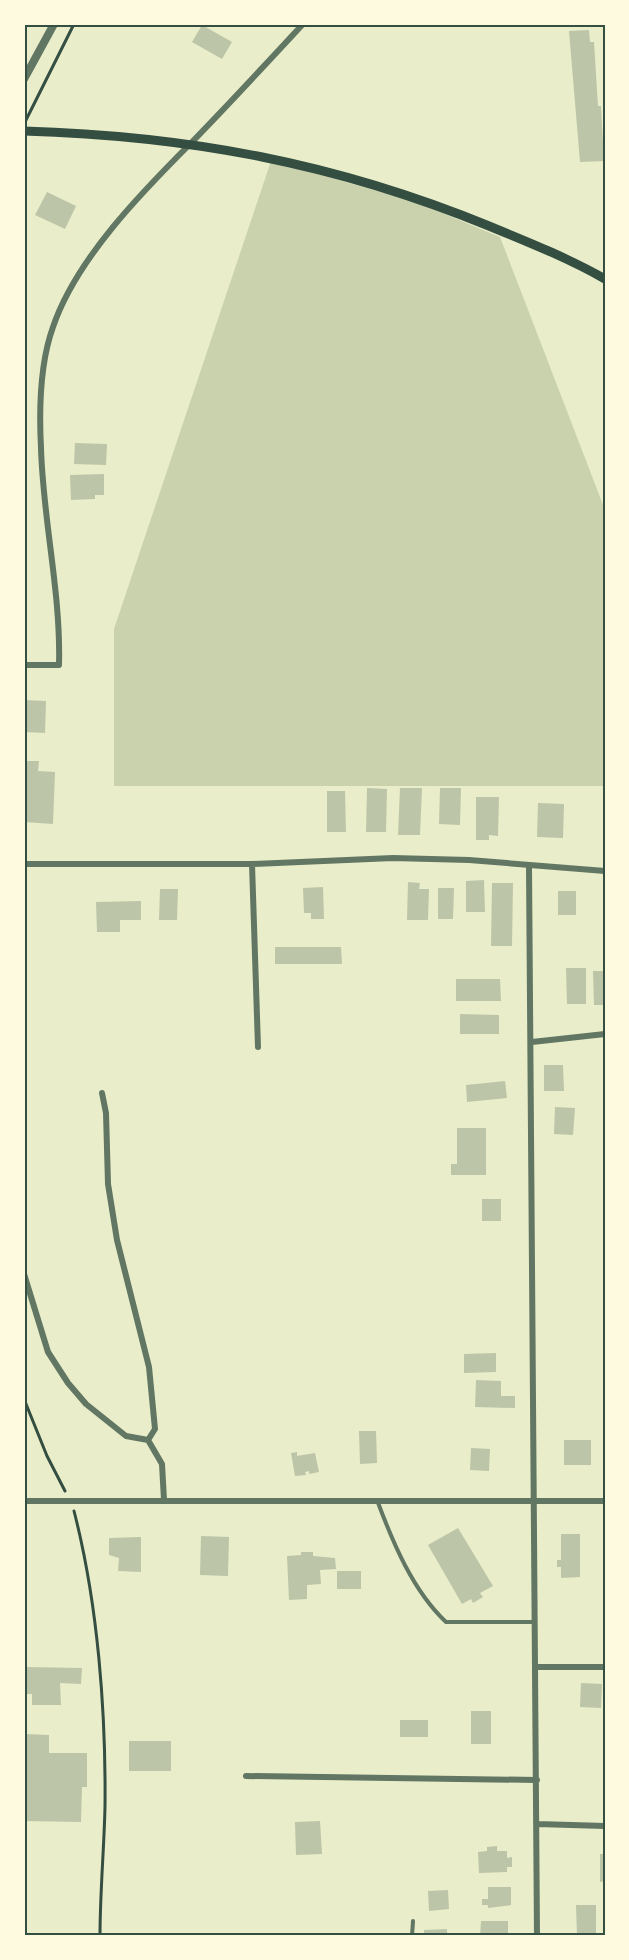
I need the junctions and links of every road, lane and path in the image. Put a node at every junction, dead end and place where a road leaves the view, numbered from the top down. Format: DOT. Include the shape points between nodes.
graph roads {
  1 [pos="54,24"];
  2 [pos="74,24"];
  3 [pos="303,24"];
  4 [pos="24,79"];
  5 [pos="24,124"];
  6 [pos="24,131"];
  7 [pos="191,143"];
  8 [pos="605,279"];
  9 [pos="24,665"];
  10 [pos="24,864"];
  11 [pos="252,864"];
  12 [pos="529,866"];
  13 [pos="605,871"];
  14 [pos="605,1034"];
  15 [pos="532,1042"];
  16 [pos="258,1047"];
  17 [pos="102,1093"];
  18 [pos="24,1274"];
  19 [pos="24,1399"];
  20 [pos="148,1440"];
  21 [pos="65,1491"];
  22 [pos="534,1499"];
  23 [pos="164,1500"];
  24 [pos="377,1500"];
  25 [pos="24,1501"];
  26 [pos="605,1501"];
  27 [pos="74,1509"];
  28 [pos="535,1622"];
  29 [pos="536,1667"];
  30 [pos="605,1667"];
  31 [pos="246,1776"];
  32 [pos="537,1780"];
  33 [pos="537,1824"];
  34 [pos="605,1826"];
  35 [pos="413,1921"];
  36 [pos="100,1936"];
  37 [pos="412,1936"];
  38 [pos="537,1936"];
  1 -- 4 [label="street"];
  2 -- 5 [label="path"];
  3 -- 7 [label="street"];
  6 -- 7 [label="main road" via="126,135"];
  7 -- 8 [label="main road" via="329,172 401,193 510,234"];
  7 -- 9 [label="street" via="154,178 108,233 72,286 52,327 43,378 41,448 60,632 59,665"];
  10 -- 11 [label="street"];
  11 -- 12 [label="street" via="393,858"];
  11 -- 16 [label="street"];
  12 -- 13 [label="street"];
  12 -- 15 [label="street"];
  14 -- 15 [label="street"];
  15 -- 22 [label="street"];
  17 -- 20 [label="street" via="108,1184 117,1240 149,1367 155,1429"];
  18 -- 20 [label="street" via="48,1352 68,1383 86,1404 126,1436"];
  19 -- 21 [label="path"];
  20 -- 23 [label="street" via="162,1464"];
  22 -- 24 [label="street"];
  22 -- 26 [label="street"];
  22 -- 28 [label="street"];
  23 -- 24 [label="street"];
  23 -- 25 [label="street"];
  24 -- 28 [label="lane" via="401,1558 435,1612 446,1622"];
  27 -- 36 [label="path" via="90,1591 102,1721 105,1804"];
  28 -- 29 [label="street"];
  29 -- 30 [label="street"];
  29 -- 32 [label="street"];
  31 -- 32 [label="street"];
  32 -- 33 [label="street"];
  33 -- 34 [label="street"];
  33 -- 38 [label="street"];
  35 -- 37 [label="lane"];
}
